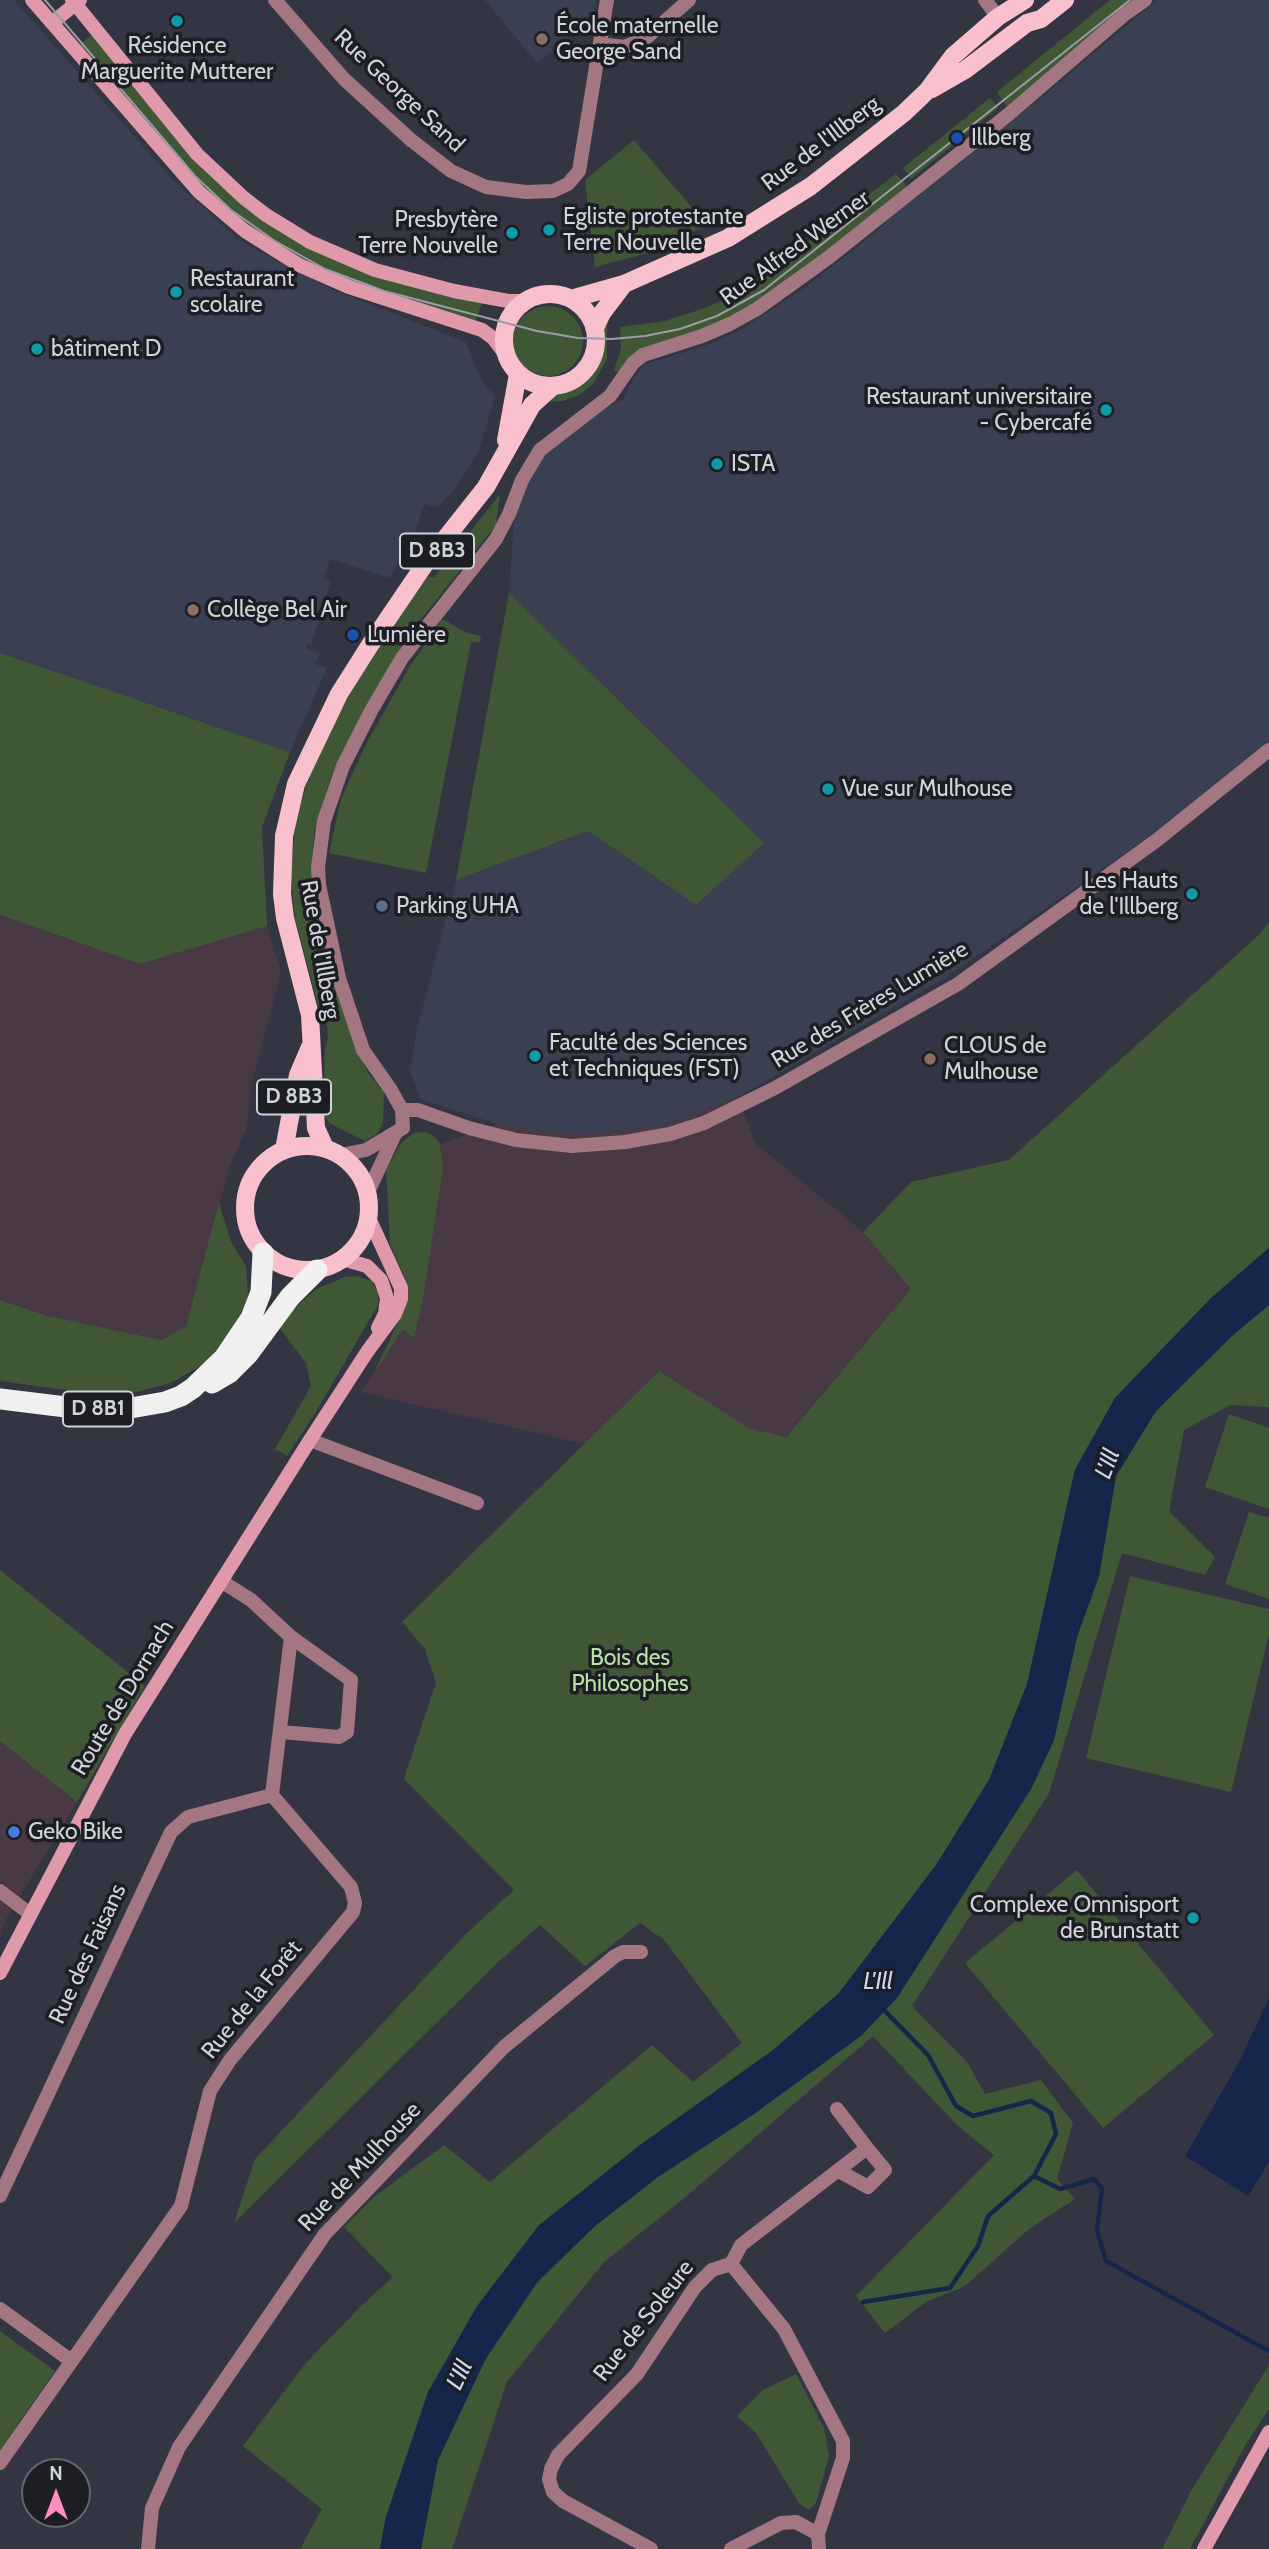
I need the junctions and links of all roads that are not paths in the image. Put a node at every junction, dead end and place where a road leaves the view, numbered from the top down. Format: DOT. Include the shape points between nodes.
graph roads {
  1 [pos="32,0"];
  2 [pos="275,0"];
  3 [pos="607,0"];
  4 [pos="688,0"];
  5 [pos="985,0"];
  6 [pos="1025,0"];
  7 [pos="1037,0"];
  8 [pos="1065,0"];
  9 [pos="1144,0"];
  10 [pos="76,1"];
  11 [pos="998,17"];
  12 [pos="52,23"];
  13 [pos="1027,23"];
  14 [pos="600,44"];
  15 [pos="928,91"];
  16 [pos="624,284"];
  17 [pos="571,299"];
  18 [pos="525,300"];
  19 [pos="595,327"];
  20 [pos="505,354"];
  21 [pos="518,374"];
  22 [pos="553,386"];
  23 [pos="502,457"];
  24 [pos="1269,750"];
  25 [pos="310,1047"];
  26 [pos="402,1110"];
  27 [pos="399,1131"];
  28 [pos="285,1150"];
  29 [pos="333,1152"];
  30 [pos="368,1192"];
  31 [pos="369,1218"];
  32 [pos="263,1253"];
  33 [pos="342,1259"];
  34 [pos="317,1270"];
  35 [pos="368,1352"];
  36 [pos="193,1388"];
  37 [pos="0,1399"];
  38 [pos="310,1440"];
  39 [pos="477,1503"];
  40 [pos="221,1581"];
  41 [pos="291,1637"];
  42 [pos="281,1732"];
  43 [pos="272,1795"];
  44 [pos="0,1891"];
  45 [pos="30,1914"];
  46 [pos="640,1952"];
  47 [pos="0,1973"];
  48 [pos="836,2109"];
  49 [pos="867,2148"];
  50 [pos="839,2171"];
  51 [pos="0,2196"];
  52 [pos="732,2264"];
  53 [pos="0,2309"];
  54 [pos="71,2360"];
  55 [pos="1269,2432"];
  56 [pos="0,2463"];
  57 [pos="818,2534"];
  58 [pos="148,2549"];
  59 [pos="651,2549"];
  60 [pos="731,2549"];
  61 [pos="819,2549"];
  62 [pos="1204,2549"];
  1 -- 12 [label="main road"];
  2 -- 14 [label="street, Rue George Sand" via="344,79 411,140 451,172 486,187 553,191 568,184 579,171"];
  3 -- 14 [label="street, Rue George Sand"];
  4 -- 14 [label="street" via="646,38 624,47"];
  5 -- 11 [label="street"];
  6 -- 11 [label="main road, Rue de l'Illberg"];
  7 -- 13 [label="main road"];
  8 -- 13 [label="main road, Rue de l'Illberg" via="1041,19"];
  9 -- 26 [label="street, Rue Alfred Werner" via="828,258 757,309 632,363 610,396 540,450 501,530 402,658 342,766 324,821 318,867 330,940 357,1035"];
  10 -- 12 [label="main road"];
  10 -- 18 [label="main road" via="197,154 244,198 289,230 341,257 401,278 495,299"];
  11 -- 15 [label="main road, Rue de l'Illberg" via="953,56"];
  12 -- 20 [label="main road" via="200,192 245,231 299,265 349,287 482,330"];
  13 -- 15 [label="main road, Rue de l'Illberg" via="965,70"];
  15 -- 16 [label="main road, Rue de l'Illberg" via="811,186 753,224"];
  16 -- 17 [label="main road, Rue de l'Illberg"];
  16 -- 19 [label="main road, Rue de l'Illberg"];
  17 -- 18 [label="main road" via="547,293"];
  17 -- 19 [label="main road" via="582,306"];
  18 -- 20 [label="main road" via="506,324"];
  19 -- 22 [label="main road" via="589,365 577,378"];
  20 -- 21 [label="main road"];
  21 -- 22 [label="main road" via="534,384"];
  21 -- 23 [label="main road, D 8B3"];
  22 -- 23 [label="main road, D 8B3" via="532,405"];
  23 -- 25 [label="main road, Rue de l'Illberg / D 8B3" via="475,503 425,564 369,645 333,706 293,793 281,877 285,918 308,1003"];
  24 -- 26 [label="street, Rue des Frères Lumière" via="1157,841 958,984 775,1088 704,1122 670,1134 572,1146 516,1140 418,1110"];
  25 -- 28 [label="main road, D 8B3" via="298,1075"];
  25 -- 29 [label="main road, D 8B3" via="316,1128"];
  26 -- 27 [label="street"];
  27 -- 29 [label="street" via="366,1150"];
  27 -- 30 [label="street"];
  28 -- 29 [label="main road" via="312,1146"];
  28 -- 32 [label="main road" via="263,1163 247,1191 247,1226"];
  29 -- 30 [label="main road" via="353,1166"];
  30 -- 31 [label="main road"];
  31 -- 33 [label="main road" via="360,1241"];
  31 -- 35 [label="main road" via="401,1287 401,1299"];
  32 -- 34 [label="main road" via="298,1270"];
  32 -- 36 [label="highway, D 8B1" via="261,1293 251,1318 224,1358"];
  33 -- 34 [label="main road"];
  33 -- 35 [label="main road" via="367,1266 386,1289 384,1314"];
  34 -- 36 [label="highway, D 8B1" via="296,1289 229,1373 212,1384"];
  35 -- 38 [label="main road, Route de Dornach"];
  36 -- 37 [label="highway, D 8B1" via="164,1402 125,1409"];
  38 -- 39 [label="street"];
  38 -- 40 [label="main road, Route de Dornach"];
  40 -- 41 [label="street" via="251,1600"];
  40 -- 45 [label="main road, Route de Dornach" via="125,1734"];
  41 -- 42 [label="street"];
  41 -- 42 [label="street" via="351,1680 350,1709 347,1732 339,1737"];
  42 -- 43 [label="street"];
  43 -- 51 [label="street, Rue des Faisans" via="188,1817 172,1832"];
  43 -- 54 [label="street, Rue de la Forêt" via="351,1888 353,1912 230,2060 210,2091 181,2206"];
  44 -- 45 [label="street"];
  45 -- 47 [label="main road, Route de Dornach"];
  46 -- 58 [label="street, Rue de Mulhouse" via="615,1956 504,2047 325,2234 179,2447 152,2508"];
  48 -- 49 [label="street"];
  49 -- 50 [label="street, Rue de Soleure"];
  49 -- 50 [label="street" via="886,2170 868,2187"];
  50 -- 52 [label="street, Rue de Soleure" via="741,2245"];
  52 -- 57 [label="street, Rue de Soleure" via="784,2329 843,2441 843,2458"];
  52 -- 59 [label="street, Rue de Soleure" via="712,2270 695,2287 637,2374 558,2455 551,2469 553,2492 562,2501"];
  53 -- 54 [label="street"];
  54 -- 56 [label="street, Rue de la Forêt"];
  55 -- 62 [label="main road"];
  57 -- 60 [label="street" via="796,2522 781,2523"];
  57 -- 61 [label="street, Rue de Soleure"];
}
